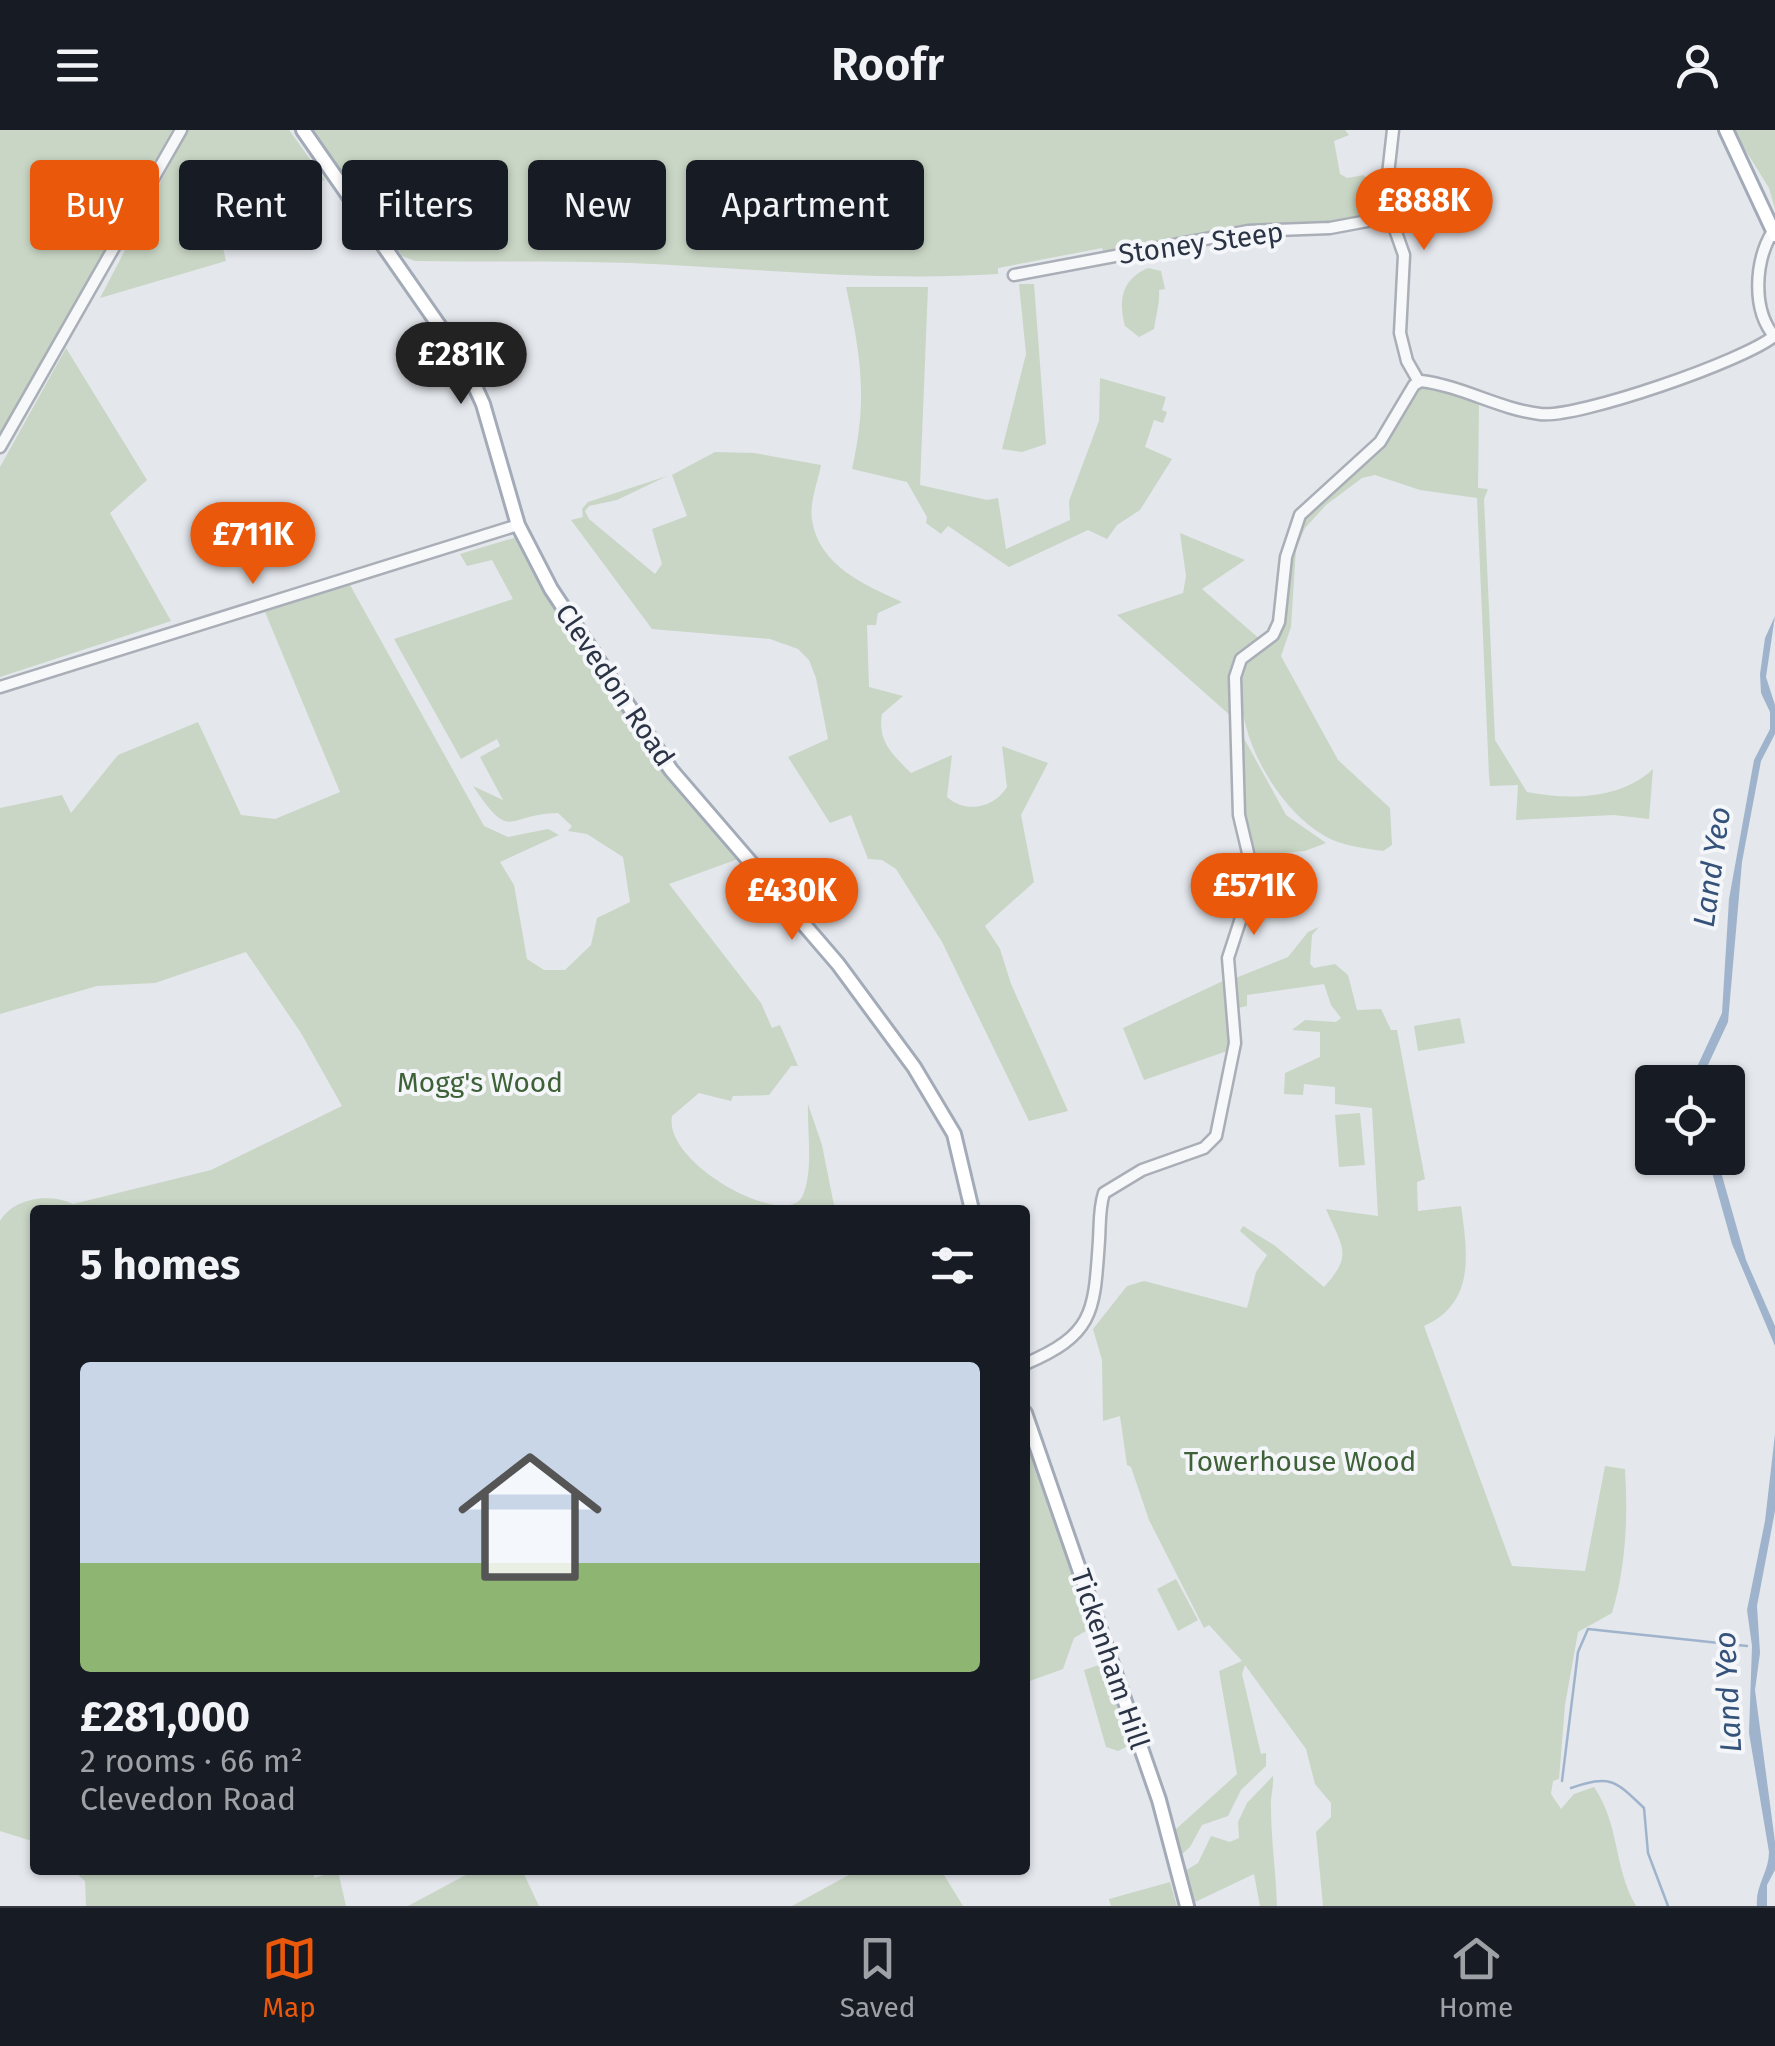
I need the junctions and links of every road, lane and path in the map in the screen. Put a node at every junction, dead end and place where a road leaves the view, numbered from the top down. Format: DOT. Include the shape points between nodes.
graph roads {
  1 [pos="181,130"];
  2 [pos="302,130"];
  3 [pos="1393,130"];
  4 [pos="1726,130"];
  5 [pos="1389,217"];
  6 [pos="1774,233"];
  7 [pos="1014,275"];
  8 [pos="1774,336"];
  9 [pos="1419,382"];
  10 [pos="0,447"];
  11 [pos="518,526"];
  12 [pos="0,687"];
  13 [pos="971,1205"];
  14 [pos="1030,1362"];
  15 [pos="1030,1427"];
  16 [pos="1187,1906"];
  1 -- 10 [label="street"];
  2 -- 11 [label="main road, Clevedon Road" via="463,360 483,404"];
  3 -- 5 [label="street" via="1385,185"];
  4 -- 6 [label="main road"];
  5 -- 7 [label="street, Stoney Steep" via="1330,228 1248,231"];
  5 -- 9 [label="street" via="1404,255 1400,333"];
  6 -- 8 [label="street" via="1765,244 1759,294"];
  8 -- 9 [label="street" via="1572,414 1535,414"];
  9 -- 14 [label="street" via="1380,442 1300,514 1286,557 1280,622 1237,668 1239,816 1254,878 1230,949 1235,1043 1216,1136 1204,1148 1142,1170 1104,1193 1084,1325 1063,1347"];
  11 -- 12 [label="street"];
  11 -- 13 [label="main road, Clevedon Road" via="551,589 670,770 838,964 937,1100 954,1134"];
  15 -- 16 [label="main road, Tickenham Hill" via="1159,1800"];
}
